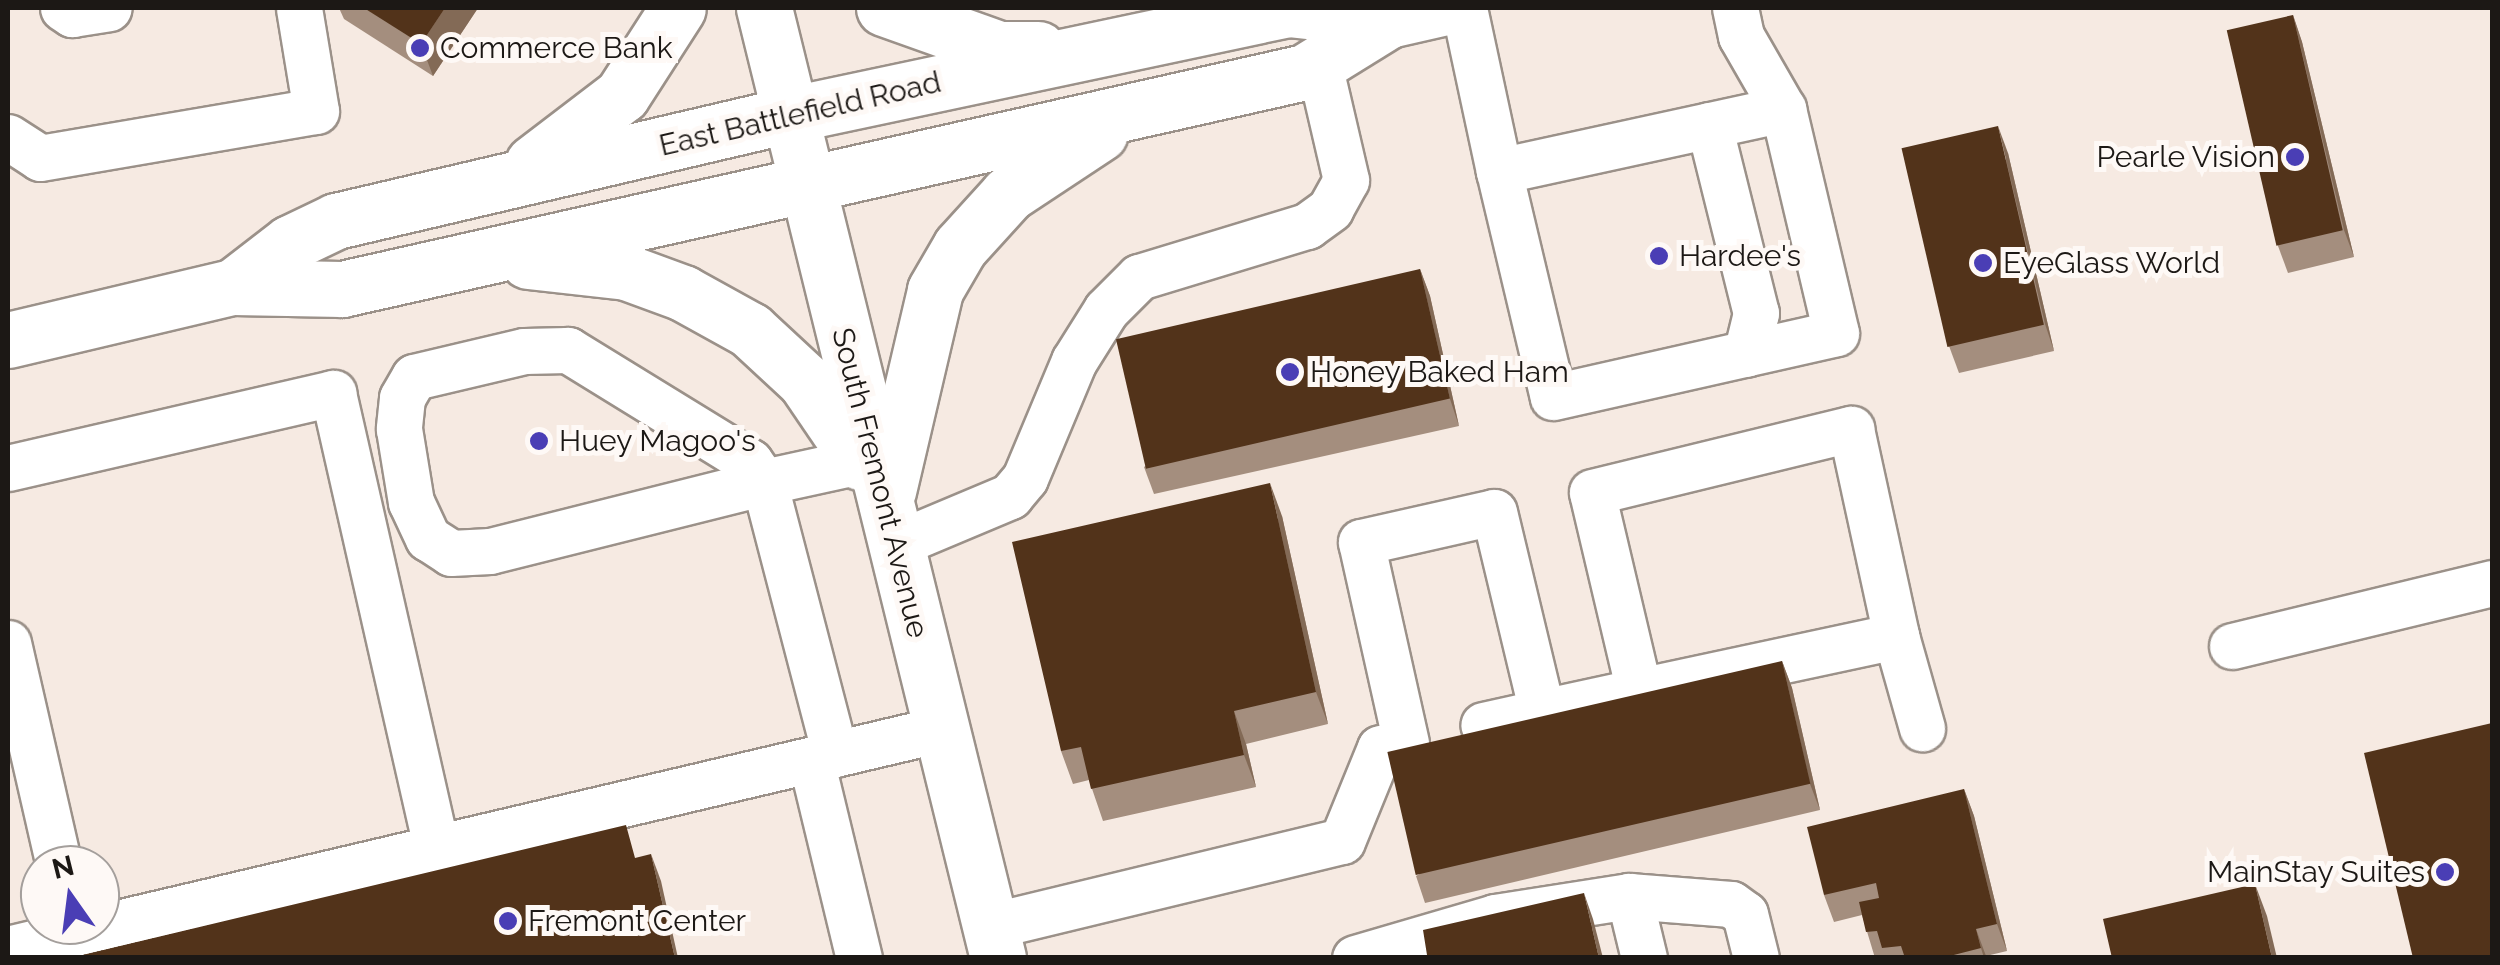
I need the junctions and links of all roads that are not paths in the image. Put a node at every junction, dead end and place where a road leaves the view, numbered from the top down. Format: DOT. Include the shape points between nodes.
graph roads {
  1 [pos="64,8"];
  2 [pos="109,8"];
  3 [pos="299,8"];
  4 [pos="678,8"];
  5 [pos="764,8"];
  6 [pos="884,8"];
  7 [pos="1442,8"];
  8 [pos="1464,8"];
  9 [pos="1734,8"];
  10 [pos="1388,20"];
  11 [pos="1091,50"];
  12 [pos="1319,64"];
  13 [pos="1150,106"];
  14 [pos="1783,110"];
  15 [pos="788,114"];
  16 [pos="1710,125"];
  17 [pos="8,137"];
  18 [pos="1499,171"];
  19 [pos="500,182"];
  20 [pos="802,184"];
  21 [pos="485,256"];
  22 [pos="233,287"];
  23 [pos="8,340"];
  24 [pos="1746,354"];
  25 [pos="414,377"];
  26 [pos="333,394"];
  27 [pos="8,468"];
  28 [pos="764,482"];
  29 [pos="881,503"];
  30 [pos="451,553"];
  31 [pos="374,574"];
  32 [pos="2492,583"];
  33 [pos="1896,636"];
  34 [pos="8,643"];
  35 [pos="2232,646"];
  36 [pos="1639,691"];
  37 [pos="1542,712"];
  38 [pos="1922,728"];
  39 [pos="941,729"];
  40 [pos="1406,742"];
  41 [pos="823,757"];
  42 [pos="55,845"];
  43 [pos="436,847"];
  44 [pos="1629,896"];
  45 [pos="120,919"];
  46 [pos="994,942"];
  47 [pos="859,958"];
  48 [pos="1356,958"];
  49 [pos="1644,958"];
  50 [pos="1756,958"];
  1 -- 2 [label="street" via="72,14"];
  3 -- 17 [label="street" via="316,111 40,158"];
  4 -- 19 [label="main road" via="622,96 572,138"];
  5 -- 15 [label="main road, South Fremont Avenue"];
  6 -- 11 [label="main road" via="999,49"];
  7 -- 10 [label="main road, East Battlefield Road"];
  8 -- 18 [label="street"];
  9 -- 14 [label="street"];
  10 -- 11 [label="main road, East Battlefield Road" via="1288,9"];
  10 -- 12 [label="main road, East Battlefield Road"];
  11 -- 15 [label="main road, East Battlefield Road"];
  12 -- 13 [label="main road, East Battlefield Road"];
  12 -- 29 [label="street" via="1346,180 1330,210 1308,226 1138,276 1074,360 1025,478 1010,496"];
  13 -- 20 [label="main road, East Battlefield Road"];
  13 -- 29 [label="main road" via="1055,158 1008,194 960,247 934,290"];
  14 -- 16 [label="street"];
  14 -- 24 [label="street" via="1836,334"];
  15 -- 19 [label="main road, East Battlefield Road"];
  15 -- 20 [label="main road, South Fremont Avenue"];
  16 -- 18 [label="street"];
  16 -- 24 [label="street" via="1756,313"];
  18 -- 24 [label="street" via="1553,397"];
  19 -- 22 [label="main road, East Battlefield Road" via="336,221 290,243"];
  20 -- 21 [label="main road, East Battlefield Road"];
  20 -- 29 [label="main road, South Fremont Avenue"];
  21 -- 22 [label="main road, East Battlefield Road" via="342,289"];
  21 -- 29 [label="main road" via="626,272 682,292 750,330 805,380"];
  22 -- 23 [label="main road, East Battlefield Road"];
  25 -- 26 [label="street"];
  25 -- 28 [label="street" via="524,352 583,354 750,462"];
  25 -- 30 [label="street" via="402,398 399,429 411,502 428,538"];
  26 -- 27 [label="street"];
  26 -- 31 [label="street"];
  28 -- 29 [label="street"];
  28 -- 30 [label="street" via="490,551"];
  28 -- 41 [label="street"];
  29 -- 39 [label="main road, South Fremont Avenue"];
  30 -- 31 [label="street"];
  31 -- 43 [label="street"];
  32 -- 35 [label="street"];
  33 -- 36 [label="street"];
  33 -- 36 [label="street" via="1851,429 1592,492"];
  33 -- 38 [label="street"];
  34 -- 42 [label="street"];
  36 -- 37 [label="street"];
  37 -- 40 [label="street"];
  37 -- 40 [label="street" via="1494,512 1361,542"];
  39 -- 41 [label="street"];
  39 -- 46 [label="main road, South Fremont Avenue"];
  40 -- 46 [label="street" via="1380,748 1342,841"];
  41 -- 43 [label="street"];
  41 -- 47 [label="street"];
  43 -- 45 [label="street"];
  44 -- 48 [label="street" via="1495,918"];
  44 -- 49 [label="street"];
  44 -- 50 [label="street" via="1731,904 1744,914"];
}
